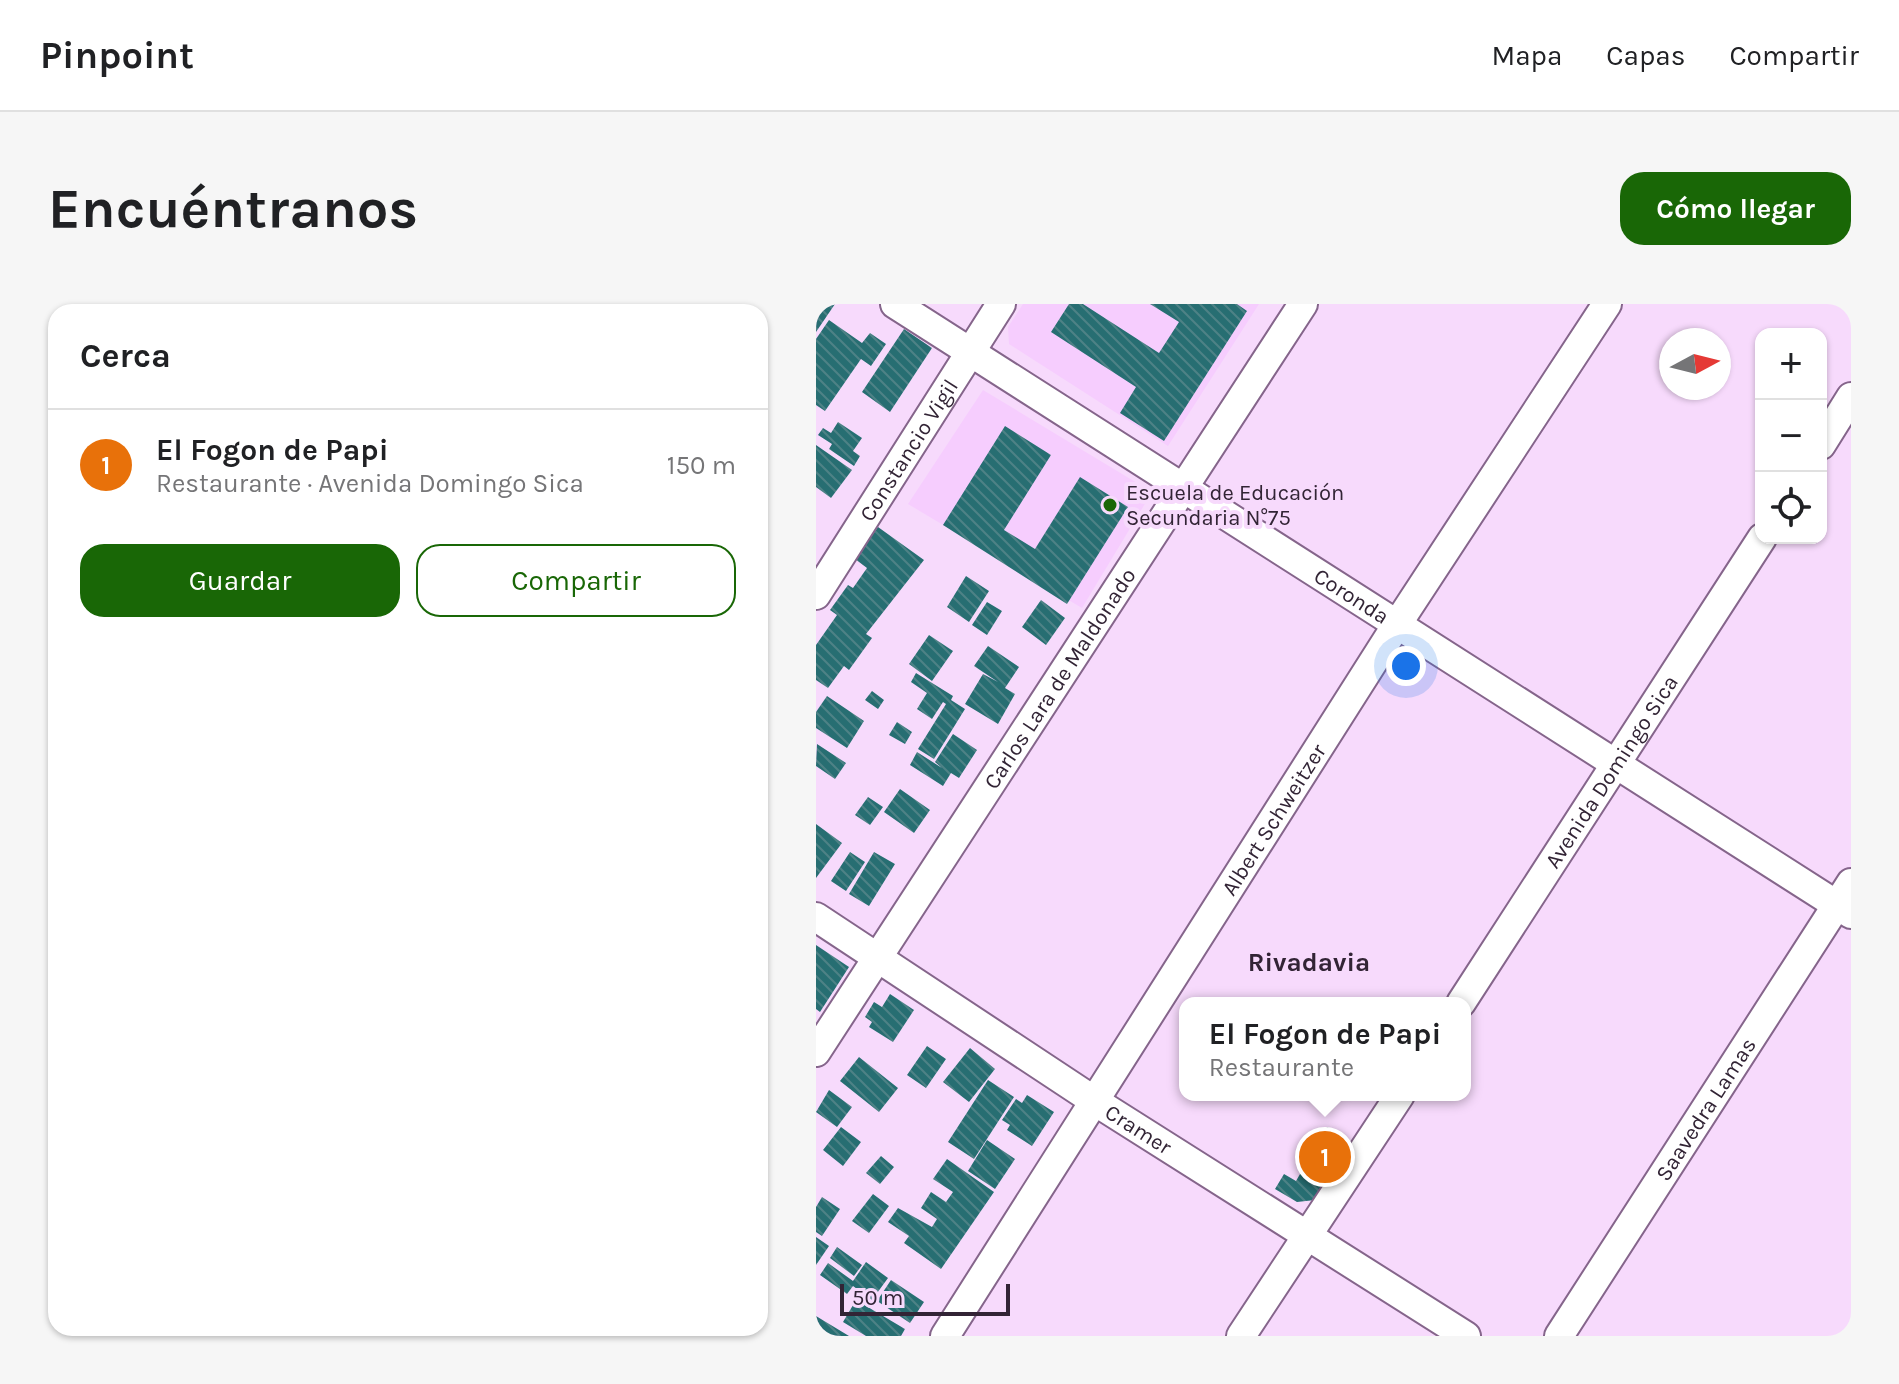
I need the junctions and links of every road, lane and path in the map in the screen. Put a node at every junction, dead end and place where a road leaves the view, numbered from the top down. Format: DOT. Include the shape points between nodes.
graph roads {
  1 [pos="895,304"];
  2 [pos="1001,304"];
  3 [pos="1303,304"];
  4 [pos="1607,304"];
  5 [pos="971,352"];
  6 [pos="1851,397"];
  7 [pos="1827,435"];
  8 [pos="1182,490"];
  9 [pos="1758,544"];
  10 [pos="816,595"];
  11 [pos="1396,626"];
  12 [pos="1616,768"];
  13 [pos="1846,901"];
  14 [pos="816,917"];
  15 [pos="878,958"];
  16 [pos="1465,997"];
  17 [pos="816,1052"];
  18 [pos="1396,1101"];
  19 [pos="1096,1102"];
  20 [pos="1307,1234"];
  21 [pos="945,1336"];
  22 [pos="1241,1336"];
  23 [pos="1466,1336"];
  24 [pos="1559,1336"];
  1 -- 5 [label="street, Coronda"];
  2 -- 5 [label="street, Constancio Vigil"];
  3 -- 8 [label="street, Carlos Lara de Maldonado"];
  4 -- 11 [label="street, Albert Schweitzer"];
  5 -- 8 [label="street, Coronda"];
  5 -- 10 [label="street, Constancio Vigil"];
  6 -- 7 [label="street"];
  8 -- 11 [label="street, Coronda"];
  8 -- 15 [label="street, Carlos Lara de Maldonado"];
  9 -- 12 [label="street, Avenida Domingo Sica"];
  11 -- 12 [label="street, Coronda"];
  11 -- 19 [label="street, Albert Schweitzer"];
  12 -- 13 [label="street, Coronda"];
  12 -- 16 [label="street, Avenida Domingo Sica"];
  13 -- 24 [label="street, Saavedra Lamas"];
  14 -- 15 [label="street, Cramer"];
  15 -- 17 [label="street, Carlos Lara de Maldonado"];
  15 -- 19 [label="street, Cramer"];
  18 -- 20 [label="street"];
  19 -- 20 [label="street, Cramer"];
  19 -- 21 [label="street, Albert Schweitzer"];
  20 -- 22 [label="street"];
  20 -- 23 [label="street, Cramer"];
}
